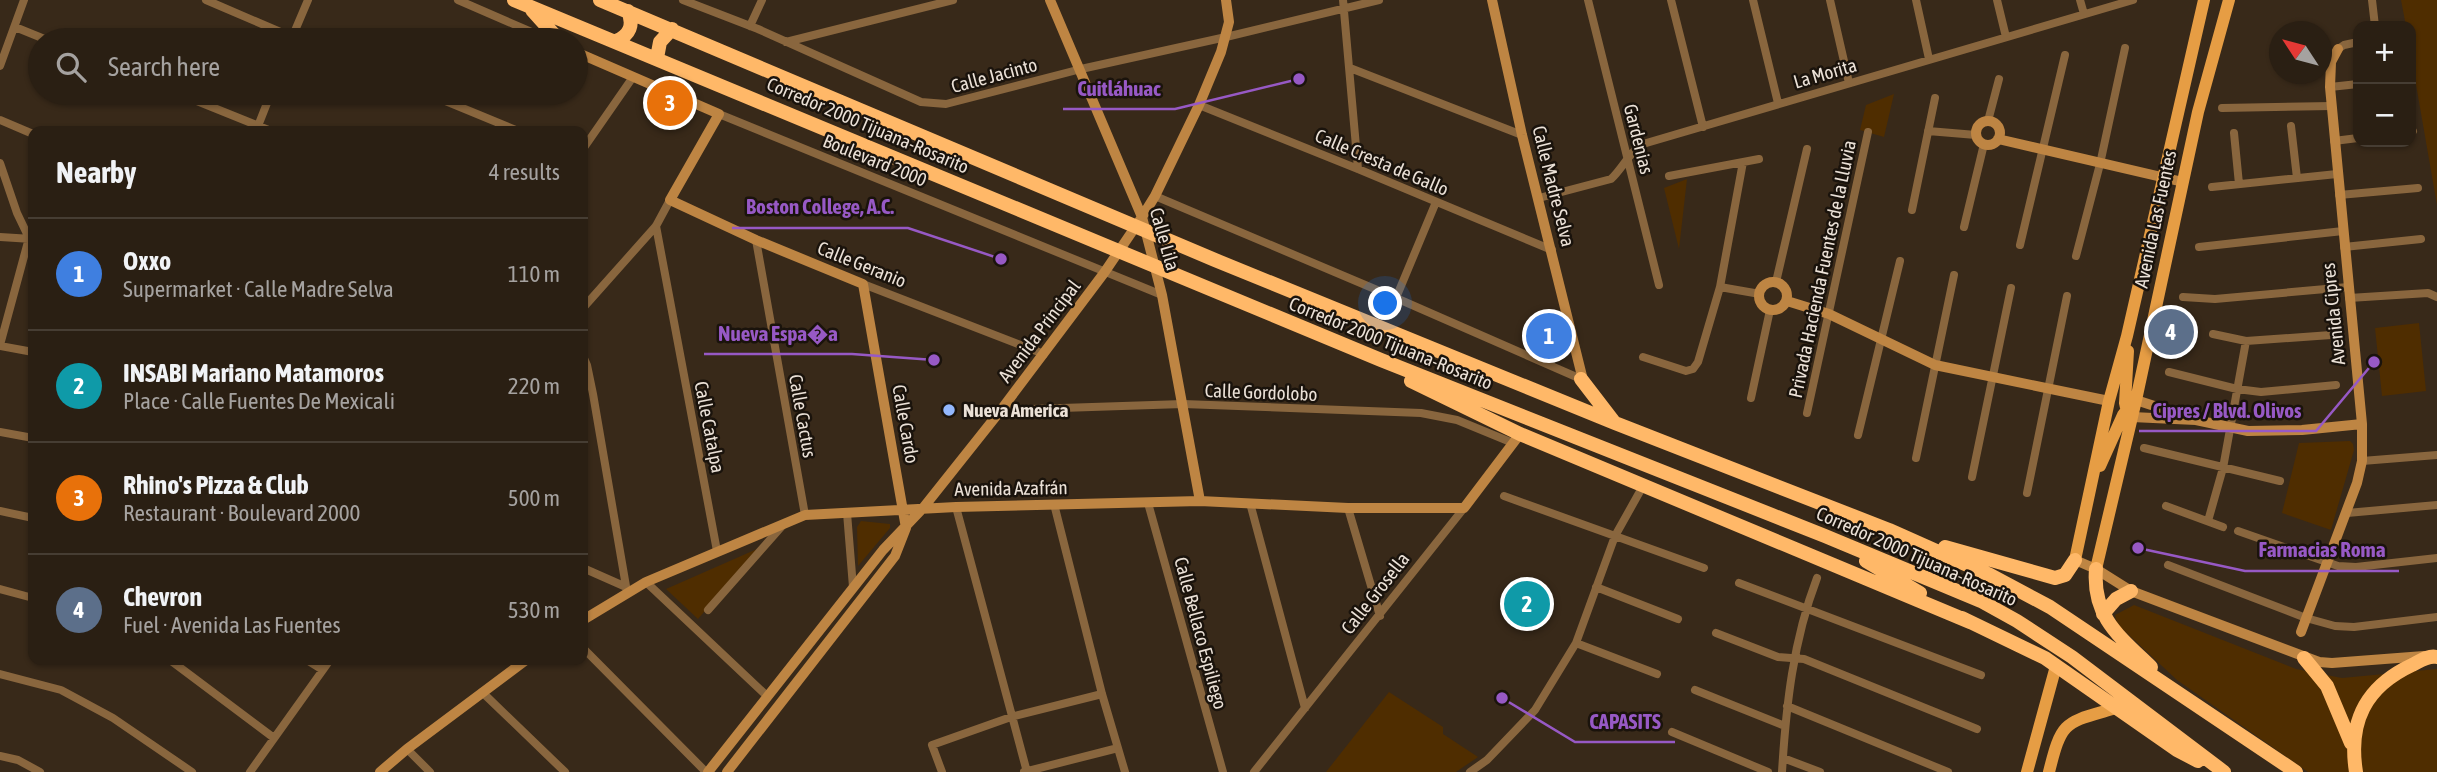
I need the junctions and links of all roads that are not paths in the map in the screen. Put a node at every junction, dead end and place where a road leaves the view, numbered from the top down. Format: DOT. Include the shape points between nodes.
graph roads {
  1 [pos="24,0"];
  2 [pos="206,0"];
  3 [pos="308,0"];
  4 [pos="458,0"];
  5 [pos="514,0"];
  6 [pos="600,0"];
  7 [pos="682,0"];
  8 [pos="762,0"];
  9 [pos="953,0"];
  10 [pos="1050,0"];
  11 [pos="1226,0"];
  12 [pos="1379,0"];
  13 [pos="1492,0"];
  14 [pos="1588,0"];
  15 [pos="1671,0"];
  16 [pos="1753,0"];
  17 [pos="1830,0"];
  18 [pos="1916,0"];
  19 [pos="1997,0"];
  20 [pos="2080,0"];
  21 [pos="2133,0"];
  22 [pos="2204,0"];
  23 [pos="2229,0"];
  24 [pos="2372,0"];
  25 [pos="1344,4"];
  26 [pos="528,6"];
  27 [pos="628,11"];
  28 [pos="2084,15"];
  29 [pos="2374,21"];
  30 [pos="750,26"];
  31 [pos="15,27"];
  32 [pos="269,28"];
  33 [pos="298,28"];
  34 [pos="522,28"];
  35 [pos="548,28"];
  36 [pos="583,28"];
  37 [pos="672,29"];
  38 [pos="588,30"];
  39 [pos="28,32"];
  40 [pos="1226,37"];
  41 [pos="2006,37"];
  42 [pos="616,41"];
  43 [pos="786,42"];
  44 [pos="2353,43"];
  45 [pos="2124,48"];
  46 [pos="2338,49"];
  47 [pos="2065,55"];
  48 [pos="588,57"];
  49 [pos="657,58"];
  50 [pos="1929,58"];
  51 [pos="0,66"];
  52 [pos="1350,68"];
  53 [pos="1081,69"];
  54 [pos="633,77"];
  55 [pos="1999,79"];
  56 [pos="1849,83"];
  57 [pos="2353,85"];
  58 [pos="2330,87"];
  59 [pos="1935,98"];
  60 [pos="1778,103"];
  61 [pos="204,105"];
  62 [pos="266,105"];
  63 [pos="455,105"];
  64 [pos="1199,105"];
  65 [pos="2332,106"];
  66 [pos="2221,108"];
  67 [pos="719,114"];
  68 [pos="0,120"];
  69 [pos="1988,121"];
  70 [pos="2291,125"];
  71 [pos="250,126"];
  72 [pos="258,126"];
  73 [pos="506,126"];
  74 [pos="1703,127"];
  75 [pos="1928,131"];
  76 [pos="28,132"];
  77 [pos="1868,132"];
  78 [pos="2234,133"];
  79 [pos="1522,135"];
  80 [pos="1998,139"];
  81 [pos="2353,139"];
  82 [pos="1980,140"];
  83 [pos="2334,141"];
  84 [pos="588,142"];
  85 [pos="1807,149"];
  86 [pos="2043,149"];
  87 [pos="1759,159"];
  88 [pos="1628,160"];
  89 [pos="1743,162"];
  90 [pos="0,163"];
  91 [pos="2100,164"];
  92 [pos="1358,169"];
  93 [pos="2337,174"];
  94 [pos="1669,176"];
  95 [pos="2163,178"];
  96 [pos="2297,178"];
  97 [pos="2183,182"];
  98 [pos="2239,184"];
  99 [pos="2212,187"];
  100 [pos="2418,188"];
  101 [pos="2339,195"];
  102 [pos="1155,197"];
  103 [pos="1539,198"];
  104 [pos="670,200"];
  105 [pos="1436,202"];
  106 [pos="1912,209"];
  107 [pos="1142,217"];
  108 [pos="656,226"];
  109 [pos="1964,227"];
  110 [pos="2343,231"];
  111 [pos="28,233"];
  112 [pos="0,237"];
  113 [pos="28,239"];
  114 [pos="2421,239"];
  115 [pos="756,240"];
  116 [pos="2020,245"];
  117 [pos="2200,247"];
  118 [pos="2344,247"];
  119 [pos="28,249"];
  120 [pos="1552,250"];
  121 [pos="2076,256"];
  122 [pos="1900,261"];
  123 [pos="1104,273"];
  124 [pos="1954,275"];
  125 [pos="1776,282"];
  126 [pos="863,284"];
  127 [pos="1659,285"];
  128 [pos="1720,287"];
  129 [pos="2011,288"];
  130 [pos="2348,292"];
  131 [pos="1760,294"];
  132 [pos="1162,295"];
  133 [pos="2067,296"];
  134 [pos="2183,297"];
  135 [pos="2437,297"];
  136 [pos="1396,298"];
  137 [pos="1787,300"];
  138 [pos="588,302"];
  139 [pos="1770,310"];
  140 [pos="1829,314"];
  141 [pos="2213,334"];
  142 [pos="2331,335"];
  143 [pos="2127,337"];
  144 [pos="1882,338"];
  145 [pos="2246,341"];
  146 [pos="0,345"];
  147 [pos="28,351"];
  148 [pos="1044,354"];
  149 [pos="1643,357"];
  150 [pos="1381,360"];
  151 [pos="1935,365"];
  152 [pos="588,370"];
  153 [pos="2169,372"];
  154 [pos="1581,379"];
  155 [pos="1992,379"];
  156 [pos="2336,385"];
  157 [pos="2048,389"];
  158 [pos="2237,389"];
  159 [pos="1751,398"];
  160 [pos="2136,400"];
  161 [pos="2109,401"];
  162 [pos="1183,404"];
  163 [pos="1001,410"];
  164 [pos="1807,413"];
  165 [pos="2129,414"];
  166 [pos="2196,420"];
  167 [pos="1615,423"];
  168 [pos="2362,424"];
  169 [pos="2230,427"];
  170 [pos="0,432"];
  171 [pos="1858,435"];
  172 [pos="28,437"];
  173 [pos="1517,439"];
  174 [pos="2144,449"];
  175 [pos="2437,455"];
  176 [pos="1916,458"];
  177 [pos="2362,461"];
  178 [pos="2223,468"];
  179 [pos="1972,477"];
  180 [pos="2280,481"];
  181 [pos="2092,482"];
  182 [pos="1643,486"];
  183 [pos="2027,493"];
  184 [pos="1504,496"];
  185 [pos="1200,501"];
  186 [pos="1148,503"];
  187 [pos="1250,503"];
  188 [pos="1054,504"];
  189 [pos="2437,505"];
  190 [pos="2166,506"];
  191 [pos="956,507"];
  192 [pos="923,508"];
  193 [pos="1348,508"];
  194 [pos="1464,508"];
  195 [pos="904,509"];
  196 [pos="0,511"];
  197 [pos="847,513"];
  198 [pos="2347,513"];
  199 [pos="805,515"];
  200 [pos="28,517"];
  201 [pos="2208,521"];
  202 [pos="784,523"];
  203 [pos="1876,526"];
  204 [pos="2223,527"];
  205 [pos="906,528"];
  206 [pos="2238,531"];
  207 [pos="1615,536"];
  208 [pos="1825,536"];
  209 [pos="717,551"];
  210 [pos="2437,558"];
  211 [pos="2075,561"];
  212 [pos="2326,562"];
  213 [pos="2168,565"];
  214 [pos="1704,568"];
  215 [pos="2096,569"];
  216 [pos="588,570"];
  217 [pos="1816,578"];
  218 [pos="646,582"];
  219 [pos="1739,583"];
  220 [pos="853,587"];
  221 [pos="1596,587"];
  222 [pos="0,589"];
  223 [pos="626,589"];
  224 [pos="2131,591"];
  225 [pos="28,597"];
  226 [pos="1805,609"];
  227 [pos="708,610"];
  228 [pos="2103,614"];
  229 [pos="588,616"];
  230 [pos="1380,616"];
  231 [pos="2437,617"];
  232 [pos="2306,618"];
  233 [pos="1678,619"];
  234 [pos="1969,622"];
  235 [pos="2301,632"];
  236 [pos="1716,633"];
  237 [pos="1576,643"];
  238 [pos="588,653"];
  239 [pos="2435,656"];
  240 [pos="1794,658"];
  241 [pos="2304,658"];
  242 [pos="177,665"];
  243 [pos="315,665"];
  244 [pos="326,665"];
  245 [pos="519,665"];
  246 [pos="2056,666"];
  247 [pos="323,670"];
  248 [pos="0,674"];
  249 [pos="1657,674"];
  250 [pos="1981,675"];
  251 [pos="1696,690"];
  252 [pos="2176,691"];
  253 [pos="482,692"];
  254 [pos="1102,694"];
  255 [pos="766,696"];
  256 [pos="1787,706"];
  257 [pos="1305,708"];
  258 [pos="2116,708"];
  259 [pos="1011,717"];
  260 [pos="1785,726"];
  261 [pos="1977,729"];
  262 [pos="1672,732"];
  263 [pos="274,738"];
  264 [pos="1118,748"];
  265 [pos="407,749"];
  266 [pos="2354,751"];
  267 [pos="0,756"];
  268 [pos="1783,758"];
  269 [pos="40,772"];
  270 [pos="192,772"];
  271 [pos="250,772"];
  272 [pos="380,772"];
  273 [pos="430,772"];
  274 [pos="565,772"];
  275 [pos="707,772"];
  276 [pos="727,772"];
  277 [pos="942,772"];
  278 [pos="1026,772"];
  279 [pos="1125,772"];
  280 [pos="1223,772"];
  281 [pos="1254,772"];
  282 [pos="1470,772"];
  283 [pos="1768,772"];
  284 [pos="1782,772"];
  285 [pos="1820,772"];
  286 [pos="1948,772"];
  287 [pos="2027,772"];
  288 [pos="2049,772"];
  289 [pos="2221,772"];
  290 [pos="2296,772"];
  291 [pos="2356,772"];
  1 -- 31 [label="street"];
  2 -- 32 [label="street"];
  3 -- 33 [label="street"];
  4 -- 34 [label="street"];
  5 -- 26 [label="highway, Corredor 2000 Tijuana-Rosarito"];
  6 -- 27 [label="highway, Corredor 2000 Tijuana-Rosarito"];
  7 -- 30 [label="street, Calle Jacinto"];
  8 -- 30 [label="street"];
  9 -- 43 [label="street"];
  10 -- 53 [label="street, Calle Lila"];
  11 -- 40 [label="street"];
  12 -- 25 [label="street, Calle Jacinto"];
  13 -- 79 [label="street, Calle Madre Selva"];
  14 -- 88 [label="street, Gardenias"];
  15 -- 74 [label="street"];
  16 -- 60 [label="street"];
  17 -- 56 [label="street"];
  18 -- 50 [label="street"];
  19 -- 41 [label="street"];
  20 -- 28 [label="street"];
  21 -- 28 [label="street, La Morita"];
  22 -- 95 [label="main road, Avenida Las Fuentes"];
  23 -- 97 [label="main road, Avenida Las Fuentes"];
  24 -- 29 [label="street"];
  25 -- 40 [label="street, Calle Jacinto"];
  25 -- 52 [label="street"];
  26 -- 35 [label="highway"];
  26 -- 36 [label="highway, Corredor 2000 Tijuana-Rosarito"];
  27 -- 37 [label="highway, Corredor 2000 Tijuana-Rosarito"];
  27 -- 42 [label="highway" via="631,29"];
  28 -- 41 [label="street, La Morita"];
  30 -- 43 [label="street, Calle Jacinto"];
  31 -- 39 [label="street"];
  31 -- 51 [label="street"];
  37 -- 49 [label="highway" via="660,41"];
  37 -- 167 [label="highway, Corredor 2000 Tijuana-Rosarito" via="1215,260"];
  38 -- 42 [label="highway, Corredor 2000 Tijuana-Rosarito"];
  40 -- 53 [label="street, Calle Jacinto"];
  40 -- 64 [label="street, Avenida Principal"];
  41 -- 50 [label="street, La Morita"];
  42 -- 49 [label="highway, Corredor 2000 Tijuana-Rosarito"];
  43 -- 53 [label="street, Calle Jacinto" via="933,105"];
  44 -- 46 [label="street, Avenida Cipres"];
  45 -- 91 [label="street"];
  46 -- 58 [label="street, Avenida Cipres" via="2331,62"];
  47 -- 86 [label="street"];
  48 -- 54 [label="street, Boulevard 2000"];
  49 -- 150 [label="highway, Corredor 2000 Tijuana-Rosarito"];
  50 -- 56 [label="street, La Morita"];
  52 -- 79 [label="street"];
  52 -- 92 [label="street"];
  53 -- 107 [label="street, Calle Lila"];
  54 -- 67 [label="street, Boulevard 2000"];
  54 -- 84 [label="street"];
  55 -- 69 [label="street"];
  56 -- 60 [label="street, La Morita"];
  57 -- 58 [label="street"];
  58 -- 65 [label="street, Avenida Cipres"];
  59 -- 75 [label="street"];
  60 -- 74 [label="street, La Morita"];
  61 -- 71 [label="street"];
  62 -- 72 [label="street"];
  63 -- 73 [label="street"];
  64 -- 92 [label="street, Calle Cresta de Gallo"];
  64 -- 102 [label="street, Avenida Principal"];
  65 -- 66 [label="street"];
  65 -- 83 [label="street, Avenida Cipres"];
  67 -- 104 [label="street"];
  67 -- 123 [label="street, Boulevard 2000"];
  68 -- 76 [label="street"];
  69 -- 80 [label="street" via="1998,127"];
  69 -- 82 [label="street" via="1980,124"];
  70 -- 96 [label="street"];
  74 -- 88 [label="street, La Morita" via="1643,144"];
  75 -- 82 [label="street"];
  75 -- 106 [label="street"];
  77 -- 140 [label="street, Privada Hacienda Fuentes de la Lluvia"];
  78 -- 98 [label="street"];
  79 -- 103 [label="street, Calle Madre Selva"];
  80 -- 82 [label="street" via="1992,144"];
  80 -- 86 [label="street"];
  81 -- 83 [label="street"];
  82 -- 109 [label="street"];
  83 -- 93 [label="street, Avenida Cipres"];
  85 -- 125 [label="street"];
  86 -- 91 [label="street"];
  86 -- 116 [label="street"];
  87 -- 89 [label="street"];
  88 -- 103 [label="street, La Morita" via="1611,179"];
  88 -- 127 [label="street, Gardenias"];
  89 -- 94 [label="street"];
  89 -- 128 [label="street"];
  90 -- 111 [label="street"];
  91 -- 95 [label="street"];
  91 -- 121 [label="street"];
  92 -- 105 [label="street, Calle Cresta de Gallo"];
  93 -- 96 [label="street"];
  93 -- 101 [label="street, Avenida Cipres"];
  95 -- 97 [label="street"];
  95 -- 143 [label="main road, Avenida Las Fuentes"];
  96 -- 98 [label="street"];
  97 -- 160 [label="main road, Avenida Las Fuentes"];
  98 -- 99 [label="street"];
  100 -- 101 [label="street"];
  101 -- 110 [label="street, Avenida Cipres"];
  102 -- 107 [label="street, Avenida Principal"];
  102 -- 136 [label="street"];
  103 -- 120 [label="street, Calle Madre Selva"];
  104 -- 108 [label="street"];
  104 -- 115 [label="street, Calle Geranio"];
  105 -- 120 [label="street, Calle Cresta de Gallo"];
  105 -- 136 [label="street"];
  107 -- 123 [label="street, Avenida Principal"];
  107 -- 132 [label="street, Calle Lila"];
  108 -- 138 [label="street"];
  108 -- 209 [label="street, Calle Catalpa"];
  110 -- 117 [label="street"];
  110 -- 118 [label="street, Avenida Cipres"];
  112 -- 113 [label="street"];
  114 -- 118 [label="street"];
  115 -- 126 [label="street, Calle Geranio"];
  115 -- 199 [label="street, Calle Cactus"];
  118 -- 130 [label="street, Avenida Cipres"];
  119 -- 146 [label="street"];
  120 -- 154 [label="street, Calle Madre Selva"];
  122 -- 144 [label="street"];
  123 -- 132 [label="street, Boulevard 2000"];
  123 -- 148 [label="street, Avenida Principal"];
  124 -- 151 [label="street"];
  125 -- 131 [label="street" via="1763,286"];
  125 -- 137 [label="street" via="1786,291"];
  126 -- 148 [label="street, Calle Geranio"];
  126 -- 195 [label="street, Calle Cardo"];
  128 -- 131 [label="street"];
  128 -- 149 [label="street" via="1693,369 1686,371"];
  129 -- 155 [label="street"];
  130 -- 134 [label="street"];
  130 -- 135 [label="street"];
  130 -- 168 [label="street, Avenida Cipres"];
  131 -- 139 [label="street" via="1760,302"];
  132 -- 162 [label="street, Calle Lila"];
  133 -- 157 [label="street"];
  136 -- 154 [label="street"];
  137 -- 139 [label="street" via="1778,310"];
  137 -- 140 [label="street"];
  139 -- 159 [label="street"];
  140 -- 144 [label="street"];
  140 -- 164 [label="street, Privada Hacienda Fuentes de la Lluvia"];
  141 -- 145 [label="street"];
  142 -- 145 [label="street"];
  143 -- 161 [label="main road, Avenida Las Fuentes"];
  143 -- 165 [label="main road"];
  144 -- 151 [label="street"];
  144 -- 171 [label="street"];
  145 -- 158 [label="street"];
  146 -- 147 [label="street"];
  148 -- 163 [label="street, Avenida Principal"];
  150 -- 173 [label="highway" via="1406,379"];
  150 -- 208 [label="highway, Corredor 2000 Tijuana-Rosarito"];
  151 -- 155 [label="street"];
  151 -- 176 [label="street"];
  152 -- 223 [label="street"];
  153 -- 158 [label="street"];
  154 -- 167 [label="highway"];
  155 -- 157 [label="street"];
  155 -- 179 [label="street"];
  156 -- 158 [label="street" via="2261,392"];
  157 -- 161 [label="street"];
  157 -- 183 [label="street"];
  158 -- 169 [label="street"];
  160 -- 165 [label="main road, Avenida Las Fuentes"];
  160 -- 166 [label="street"];
  161 -- 181 [label="main road, Avenida Las Fuentes"];
  162 -- 163 [label="street, Calle Gordolobo"];
  162 -- 173 [label="street, Calle Gordolobo" via="1440,415"];
  162 -- 185 [label="street, Calle Lila"];
  163 -- 192 [label="street, Avenida Principal"];
  165 -- 166 [label="street"];
  165 -- 181 [label="main road"];
  165 -- 215 [label="main road, Avenida Las Fuentes"];
  166 -- 169 [label="street"];
  167 -- 203 [label="highway, Corredor 2000 Tijuana-Rosarito"];
  168 -- 169 [label="street" via="2272,432"];
  168 -- 177 [label="street, Avenida Cipres"];
  169 -- 178 [label="street"];
  170 -- 172 [label="street"];
  173 -- 182 [label="highway"];
  173 -- 194 [label="street, Calle Grosella"];
  174 -- 178 [label="street"];
  175 -- 177 [label="street"];
  177 -- 198 [label="street, Avenida Cipres"];
  178 -- 180 [label="street"];
  178 -- 201 [label="street"];
  181 -- 211 [label="main road, Avenida Las Fuentes"];
  182 -- 207 [label="street"];
  182 -- 234 [label="highway"];
  184 -- 207 [label="street"];
  185 -- 186 [label="street, Avenida Azafrán"];
  185 -- 187 [label="street, Avenida Azafrán"];
  186 -- 188 [label="street, Avenida Azafrán"];
  186 -- 280 [label="street, Calle Bellaco Espiliego"];
  187 -- 193 [label="street, Avenida Azafrán"];
  187 -- 257 [label="street"];
  188 -- 191 [label="street, Avenida Azafrán"];
  188 -- 254 [label="street"];
  189 -- 198 [label="street"];
  190 -- 201 [label="street"];
  191 -- 192 [label="street, Avenida Azafrán"];
  191 -- 259 [label="street"];
  192 -- 195 [label="street, Avenida Azafrán"];
  192 -- 205 [label="street, Avenida Principal"];
  193 -- 194 [label="street, Avenida Azafrán"];
  193 -- 230 [label="street"];
  194 -- 230 [label="street, Calle Grosella"];
  195 -- 197 [label="street, Avenida Azafrán"];
  195 -- 205 [label="street, Calle Cardo"];
  196 -- 200 [label="street"];
  197 -- 199 [label="street, Avenida Azafrán"];
  197 -- 220 [label="street"];
  198 -- 212 [label="street, Avenida Cipres"];
  199 -- 202 [label="street, Avenida Azafrán"];
  201 -- 204 [label="street"];
  202 -- 209 [label="street, Avenida Azafrán"];
  202 -- 227 [label="street"];
  203 -- 211 [label="highway" via="2047,577 2065,575"];
  203 -- 252 [label="highway, Corredor 2000 Tijuana-Rosarito" via="1990,575 2050,607"];
  205 -- 220 [label="street, Avenida Principal"];
  205 -- 276 [label="street, Avenida Principal" via="895,556"];
  206 -- 212 [label="street"];
  207 -- 214 [label="street"];
  207 -- 221 [label="street"];
  208 -- 234 [label="highway"];
  208 -- 289 [label="highway, Corredor 2000 Tijuana-Rosarito" via="1981,601 2017,621 2073,657"];
  209 -- 218 [label="street, Avenida Azafrán"];
  210 -- 212 [label="street" via="2356,567"];
  211 -- 215 [label="street"];
  212 -- 232 [label="street, Avenida Cipres"];
  213 -- 232 [label="street"];
  215 -- 224 [label="street"];
  215 -- 228 [label="highway" via="2096,593"];
  216 -- 223 [label="street"];
  217 -- 226 [label="street"];
  218 -- 223 [label="street, Avenida Azafrán"];
  218 -- 255 [label="street"];
  219 -- 226 [label="street"];
  220 -- 255 [label="street, Avenida Principal"];
  221 -- 233 [label="street"];
  221 -- 237 [label="street"];
  222 -- 225 [label="street"];
  223 -- 229 [label="street, Avenida Azafrán"];
  224 -- 228 [label="highway"];
  224 -- 241 [label="street"];
  226 -- 240 [label="street"];
  226 -- 250 [label="street"];
  228 -- 252 [label="highway" via="2116,633"];
  230 -- 257 [label="street, Calle Grosella"];
  231 -- 232 [label="street" via="2354,627"];
  232 -- 235 [label="street, Avenida Cipres"];
  234 -- 246 [label="highway"];
  236 -- 240 [label="street" via="1778,657"];
  237 -- 249 [label="street"];
  237 -- 282 [label="street" via="1535,709"];
  238 -- 275 [label="street"];
  239 -- 241 [label="street" via="2332,663"];
  239 -- 266 [label="highway" via="2386,679 2373,691 2357,719"];
  240 -- 256 [label="street"];
  240 -- 261 [label="street"];
  241 -- 266 [label="highway" via="2327,686"];
  242 -- 263 [label="street"];
  243 -- 247 [label="street"];
  244 -- 247 [label="street"];
  245 -- 253 [label="street"];
  246 -- 258 [label="highway"];
  246 -- 287 [label="main road"];
  247 -- 263 [label="street"];
  248 -- 270 [label="street" via="61,690 113,718"];
  251 -- 260 [label="street"];
  252 -- 290 [label="highway, Corredor 2000 Tijuana-Rosarito"];
  253 -- 265 [label="street"];
  253 -- 274 [label="street"];
  254 -- 259 [label="street"];
  254 -- 264 [label="street"];
  255 -- 275 [label="street, Avenida Principal"];
  256 -- 260 [label="street"];
  256 -- 286 [label="street"];
  257 -- 281 [label="street, Calle Grosella"];
  258 -- 288 [label="main road" via="2068,724 2058,737"];
  258 -- 289 [label="highway" via="2178,750"];
  259 -- 277 [label="street" via="932,746"];
  259 -- 278 [label="street"];
  260 -- 268 [label="street"];
  262 -- 283 [label="street"];
  263 -- 271 [label="street"];
  264 -- 278 [label="street"];
  264 -- 279 [label="street"];
  265 -- 272 [label="street"];
  265 -- 273 [label="street"];
  266 -- 291 [label="highway"];
  267 -- 269 [label="street"];
  268 -- 284 [label="street"];
  268 -- 285 [label="street"];
}
